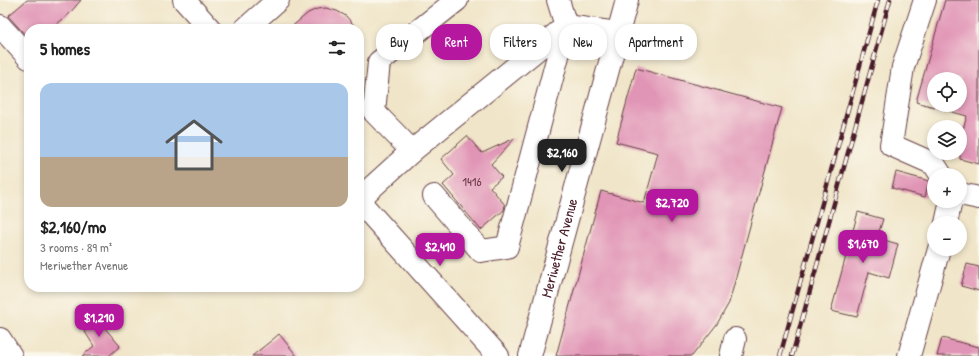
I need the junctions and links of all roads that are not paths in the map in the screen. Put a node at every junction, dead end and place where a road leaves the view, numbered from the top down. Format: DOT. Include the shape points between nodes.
graph roads {
  1 [pos="184,0"];
  2 [pos="278,0"];
  3 [pos="456,0"];
  4 [pos="558,0"];
  5 [pos="627,0"];
  6 [pos="925,0"];
  7 [pos="206,24"];
  8 [pos="251,24"];
  9 [pos="565,24"];
  10 [pos="620,24"];
  11 [pos="0,26"];
  12 [pos="559,32"];
  13 [pos="615,44"];
  14 [pos="24,52"];
  15 [pos="559,52"];
  16 [pos="412,151"];
  17 [pos="937,168"];
  18 [pos="364,195"];
  19 [pos="434,196"];
  20 [pos="979,198"];
  21 [pos="967,202"];
  22 [pos="364,206"];
  23 [pos="937,256"];
  24 [pos="0,339"];
  25 [pos="11,356"];
  26 [pos="498,356"];
  27 [pos="530,356"];
  28 [pos="909,356"];
  1 -- 7 [label="street"];
  2 -- 8 [label="street"];
  3 -- 16 [label="street" via="379,62 374,112"];
  4 -- 9 [label="street"];
  5 -- 10 [label="street, Meriwether Avenue"];
  6 -- 17 [label="street" via="903,67 891,145 934,164"];
  11 -- 14 [label="street"];
  12 -- 16 [label="street"];
  13 -- 27 [label="street, Meriwether Avenue"];
  15 -- 19 [label="street" via="507,247 481,251"];
  16 -- 18 [label="street"];
  20 -- 21 [label="street"];
  22 -- 26 [label="street"];
  23 -- 28 [label="street"];
  24 -- 25 [label="street"];
}
